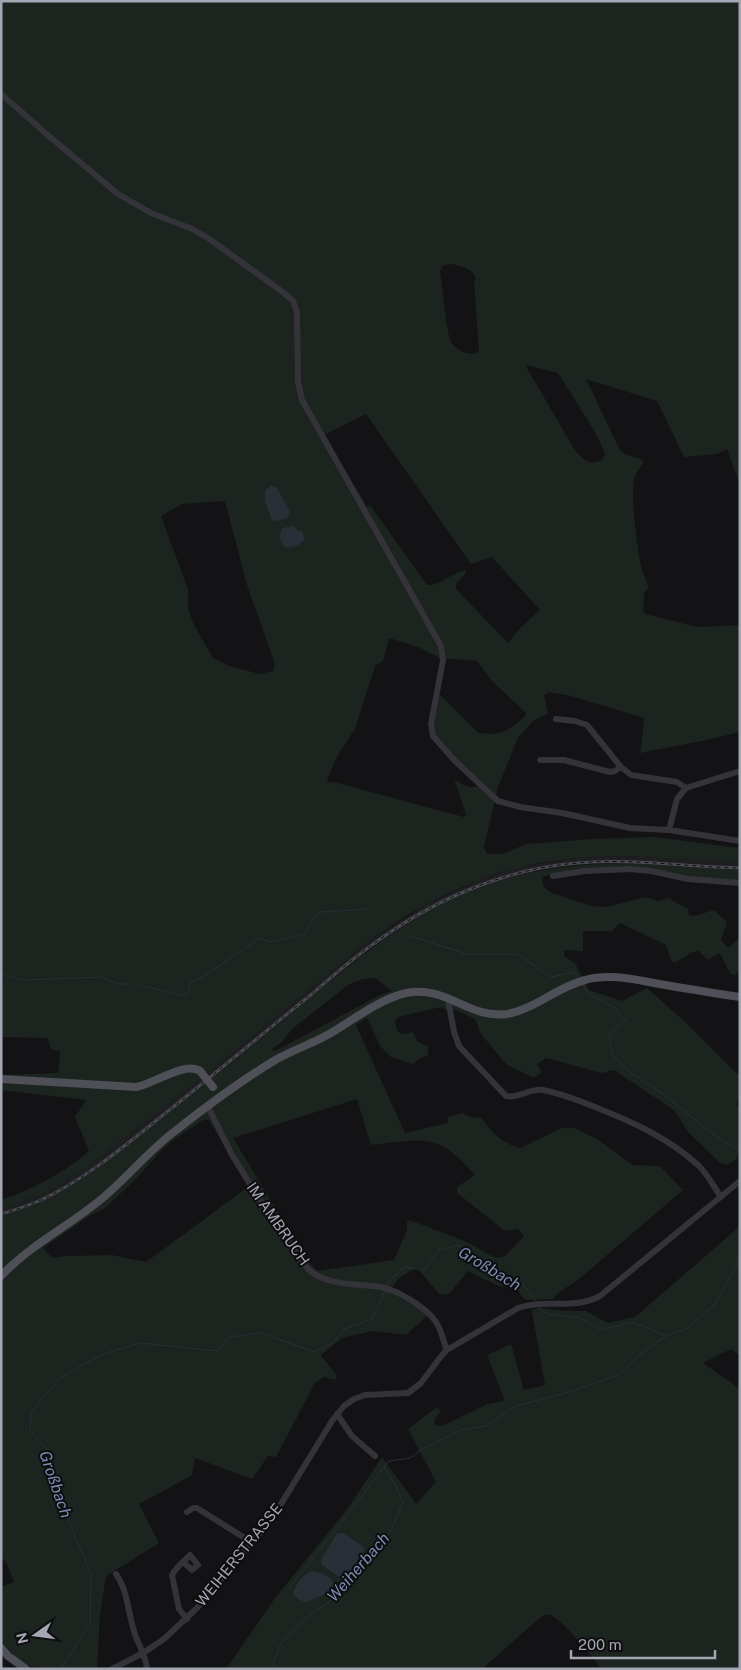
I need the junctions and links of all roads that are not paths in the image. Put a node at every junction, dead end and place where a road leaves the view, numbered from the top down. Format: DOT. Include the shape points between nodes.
graph roads {
  1 [pos="1,94"];
  2 [pos="556,719"];
  3 [pos="540,760"];
  4 [pos="621,767"];
  5 [pos="740,771"];
  6 [pos="686,788"];
  7 [pos="669,830"];
  8 [pos="740,841"];
  9 [pos="553,876"];
  10 [pos="740,884"];
  11 [pos="740,997"];
  12 [pos="449,998"];
  13 [pos="1,1078"];
  14 [pos="221,1096"];
  15 [pos="208,1106"];
  16 [pos="740,1181"];
  17 [pos="721,1197"];
  18 [pos="1,1276"];
  19 [pos="447,1350"];
  20 [pos="337,1414"];
  21 [pos="375,1456"];
  22 [pos="187,1512"];
  23 [pos="251,1542"];
  24 [pos="183,1562"];
  25 [pos="116,1574"];
  26 [pos="187,1619"];
  27 [pos="1,1648"];
  28 [pos="143,1653"];
  29 [pos="26,1669"];
  30 [pos="112,1669"];
  31 [pos="147,1669"];
  1 -- 7 [label="street" via="118,194 151,213 208,238 293,301 297,312 298,382 302,400 441,646 443,660 431,724 435,741 493,798 507,805 630,828"];
  2 -- 4 [label="street" via="587,725"];
  3 -- 4 [label="street" via="569,760 610,772"];
  4 -- 6 [label="street" via="631,776 677,782"];
  5 -- 6 [label="street"];
  6 -- 7 [label="street" via="677,799"];
  7 -- 8 [label="street"];
  9 -- 10 [label="street" via="630,869"];
  11 -- 12 [label="main road" via="599,977 579,981 524,1009 509,1013 487,1014"];
  12 -- 14 [label="main road" via="417,992 389,999 257,1071"];
  12 -- 17 [label="street" via="459,1046 506,1096 533,1090 547,1091 639,1126 699,1166"];
  13 -- 14 [label="main road, bridge" via="136,1087 193,1068 200,1071"];
  14 -- 15 [label="main road"];
  15 -- 18 [label="main road" via="168,1136 100,1200 17,1260"];
  15 -- 19 [label="street, IM AMBRUCH" via="253,1189 308,1268 330,1280 387,1289 426,1310 440,1329"];
  16 -- 17 [label="street, WEIHERSTRASSE"];
  17 -- 19 [label="street, WEIHERSTRASSE" via="612,1288 592,1300 576,1304 531,1304 509,1312"];
  19 -- 20 [label="street, WEIHERSTRASSE" via="415,1389 401,1394 359,1396"];
  20 -- 21 [label="street" via="352,1436"];
  20 -- 23 [label="street, WEIHERSTRASSE" via="281,1504"];
  22 -- 23 [label="street" via="197,1508"];
  23 -- 26 [label="street, WEIHERSTRASSE"];
  24 -- 26 [label="street" via="172,1576 179,1609"];
  25 -- 28 [label="street"];
  26 -- 28 [label="street, WEIHERSTRASSE"];
  27 -- 29 [label="main road"];
  28 -- 30 [label="street, WEIHERSTRASSE"];
  28 -- 31 [label="street"];
}
